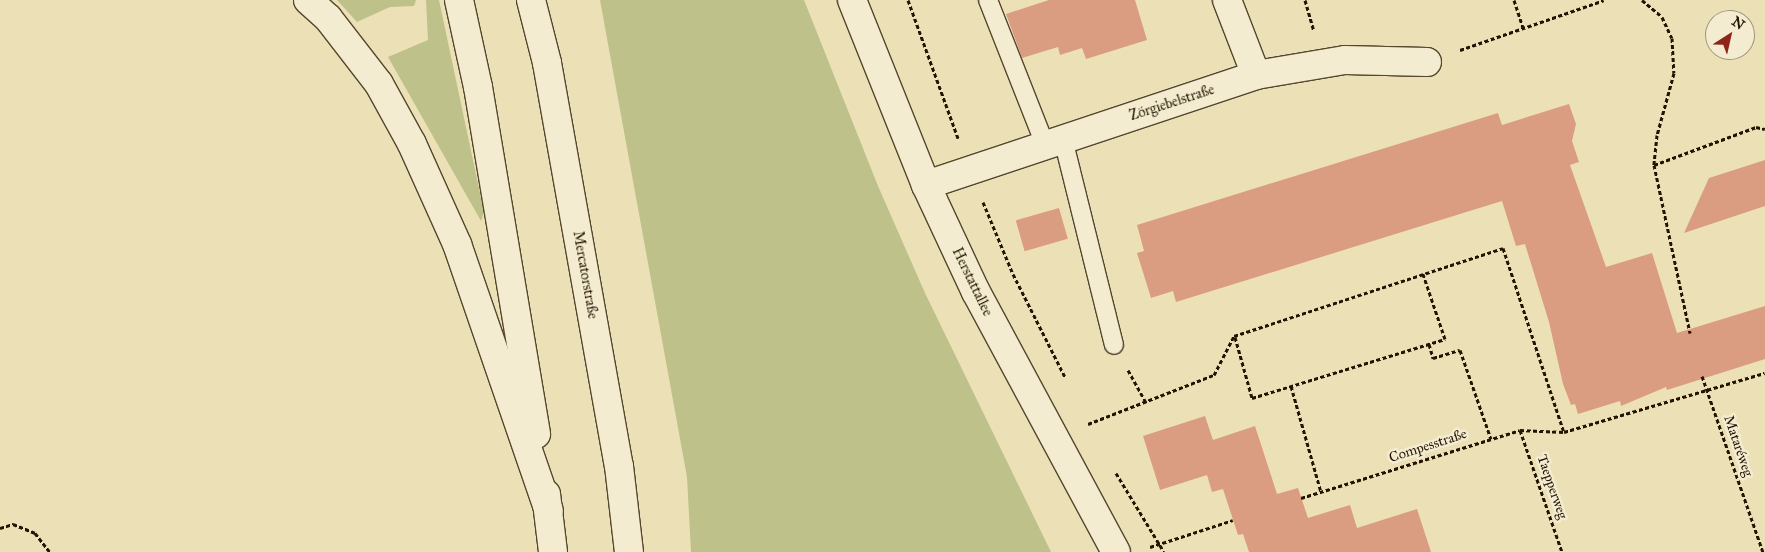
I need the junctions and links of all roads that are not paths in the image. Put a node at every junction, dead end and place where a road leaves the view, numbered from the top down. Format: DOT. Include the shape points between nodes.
graph roads {
  1 [pos="308,0"];
  2 [pos="459,0"];
  3 [pos="531,0"];
  4 [pos="852,0"];
  5 [pos="988,0"];
  6 [pos="1227,0"];
  7 [pos="1426,62"];
  8 [pos="1256,75"];
  9 [pos="1054,142"];
  10 [pos="926,185"];
  11 [pos="1114,345"];
  12 [pos="549,511"];
  13 [pos="553,552"];
  14 [pos="629,552"];
  15 [pos="1116,552"];
  1 -- 12 [label="main road" via="328,18 379,84 412,144 457,244"];
  2 -- 12 [label="main road" via="478,87"];
  3 -- 14 [label="main road, Mercatorstraße" via="547,63 618,457"];
  4 -- 10 [label="main road, Herstattallee"];
  5 -- 9 [label="lane"];
  6 -- 8 [label="main road"];
  7 -- 8 [label="main road, Zörgiebelstraße" via="1345,60"];
  8 -- 9 [label="main road, Zörgiebelstraße"];
  9 -- 10 [label="main road, Zörgiebelstraße"];
  9 -- 11 [label="lane"];
  10 -- 15 [label="main road, Herstattallee" via="976,292"];
  12 -- 13 [label="main road"];
}
